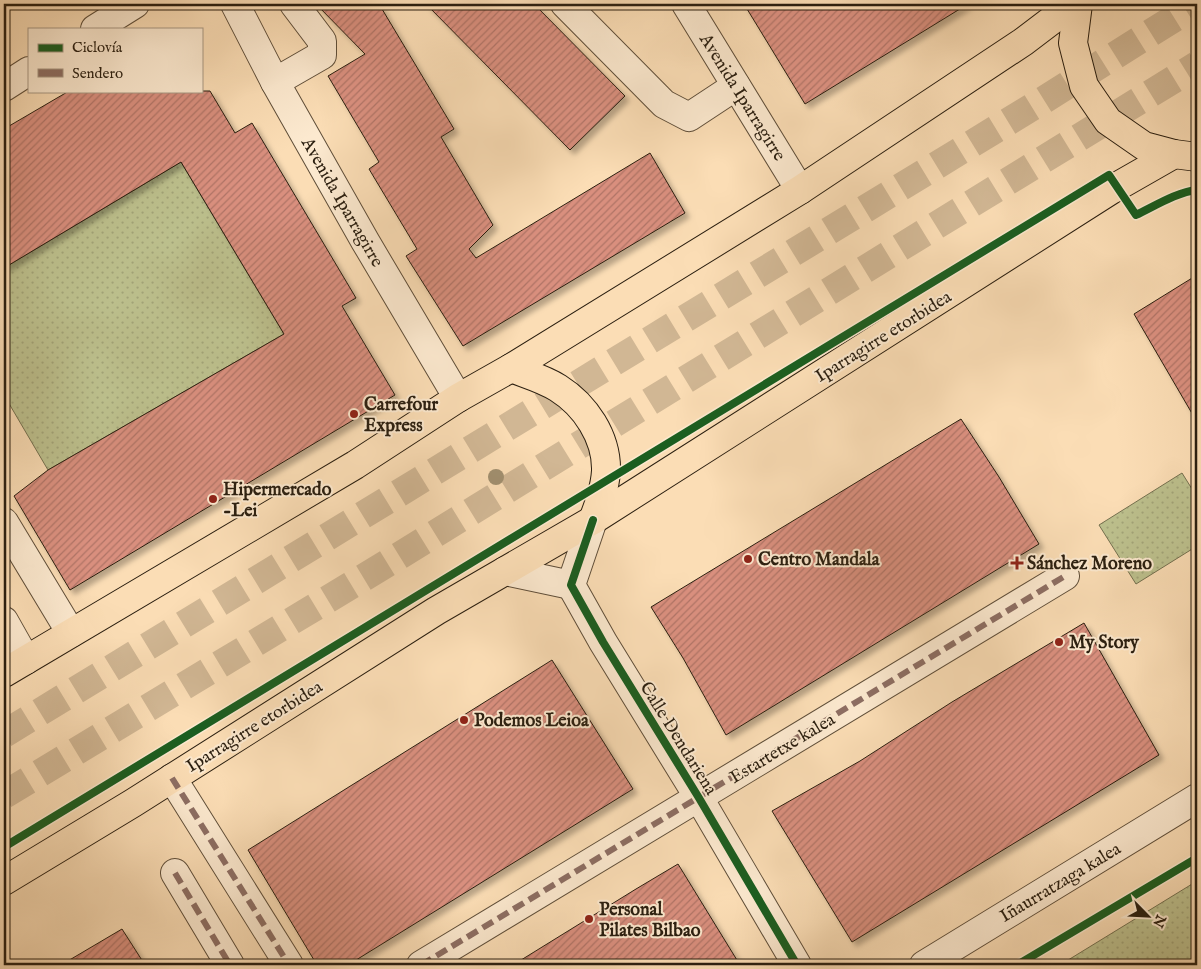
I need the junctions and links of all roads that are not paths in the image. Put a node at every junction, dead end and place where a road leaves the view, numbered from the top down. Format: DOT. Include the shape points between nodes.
graph roads {
  1 [pos="135,4"];
  2 [pos="235,4"];
  3 [pos="294,4"];
  4 [pos="565,4"];
  5 [pos="686,4"];
  6 [pos="1073,4"];
  7 [pos="1078,4"];
  8 [pos="97,28"];
  9 [pos="28,72"];
  10 [pos="275,82"];
  11 [pos="736,86"];
  12 [pos="4,87"];
  13 [pos="1186,155"];
  14 [pos="800,190"];
  15 [pos="511,368"];
  16 [pos="458,398"];
  17 [pos="593,520"];
  18 [pos="4,522"];
  19 [pos="505,571"];
  20 [pos="1065,576"];
  21 [pos="571,585"];
  22 [pos="4,621"];
  23 [pos="72,633"];
  24 [pos="15,667"];
  25 [pos="172,778"];
  26 [pos="699,798"];
  27 [pos="1197,798"];
  28 [pos="175,873"];
  29 [pos="4,881"];
  30 [pos="230,965"];
  31 [pos="289,965"];
  32 [pos="421,965"];
  33 [pos="798,965"];
  34 [pos="924,965"];
  1 -- 8 [label="street"];
  2 -- 10 [label="street, Avenida Iparragirre"];
  3 -- 10 [label="street" via="322,41 322,55"];
  4 -- 11 [label="street" via="664,104 689,117"];
  5 -- 11 [label="street, Avenida Iparragirre"];
  6 -- 14 [label="main road" via="1023,42"];
  7 -- 13 [label="main road" via="1073,43 1084,86 1108,121 1144,146"];
  9 -- 12 [label="street"];
  10 -- 16 [label="street, Avenida Iparragirre"];
  11 -- 14 [label="street, Avenida Iparragirre"];
  13 -- 17 [label="main road, Iparragirre etorbidea" via="1111,190"];
  14 -- 15 [label="main road"];
  15 -- 16 [label="main road"];
  15 -- 17 [label="main road" via="556,386 576,401 592,422 602,445 606,471 602,496"];
  16 -- 23 [label="main road" via="346,470"];
  17 -- 19 [label="main road, Iparragirre etorbidea"];
  17 -- 21 [label="street"];
  18 -- 23 [label="street"];
  19 -- 21 [label="street"];
  19 -- 25 [label="main road, Iparragirre etorbidea" via="436,610"];
  20 -- 26 [label="street, Estartetxe kalea"];
  21 -- 26 [label="street, Calle Dendariena"];
  22 -- 24 [label="street"];
  23 -- 24 [label="main road"];
  25 -- 29 [label="main road, Iparragirre etorbidea"];
  25 -- 31 [label="street"];
  26 -- 32 [label="street, Estartetxe kalea"];
  26 -- 33 [label="street, Calle Dendariena"];
  27 -- 34 [label="street, Iñaurratzaga kalea"];
  28 -- 30 [label="street"];
}
